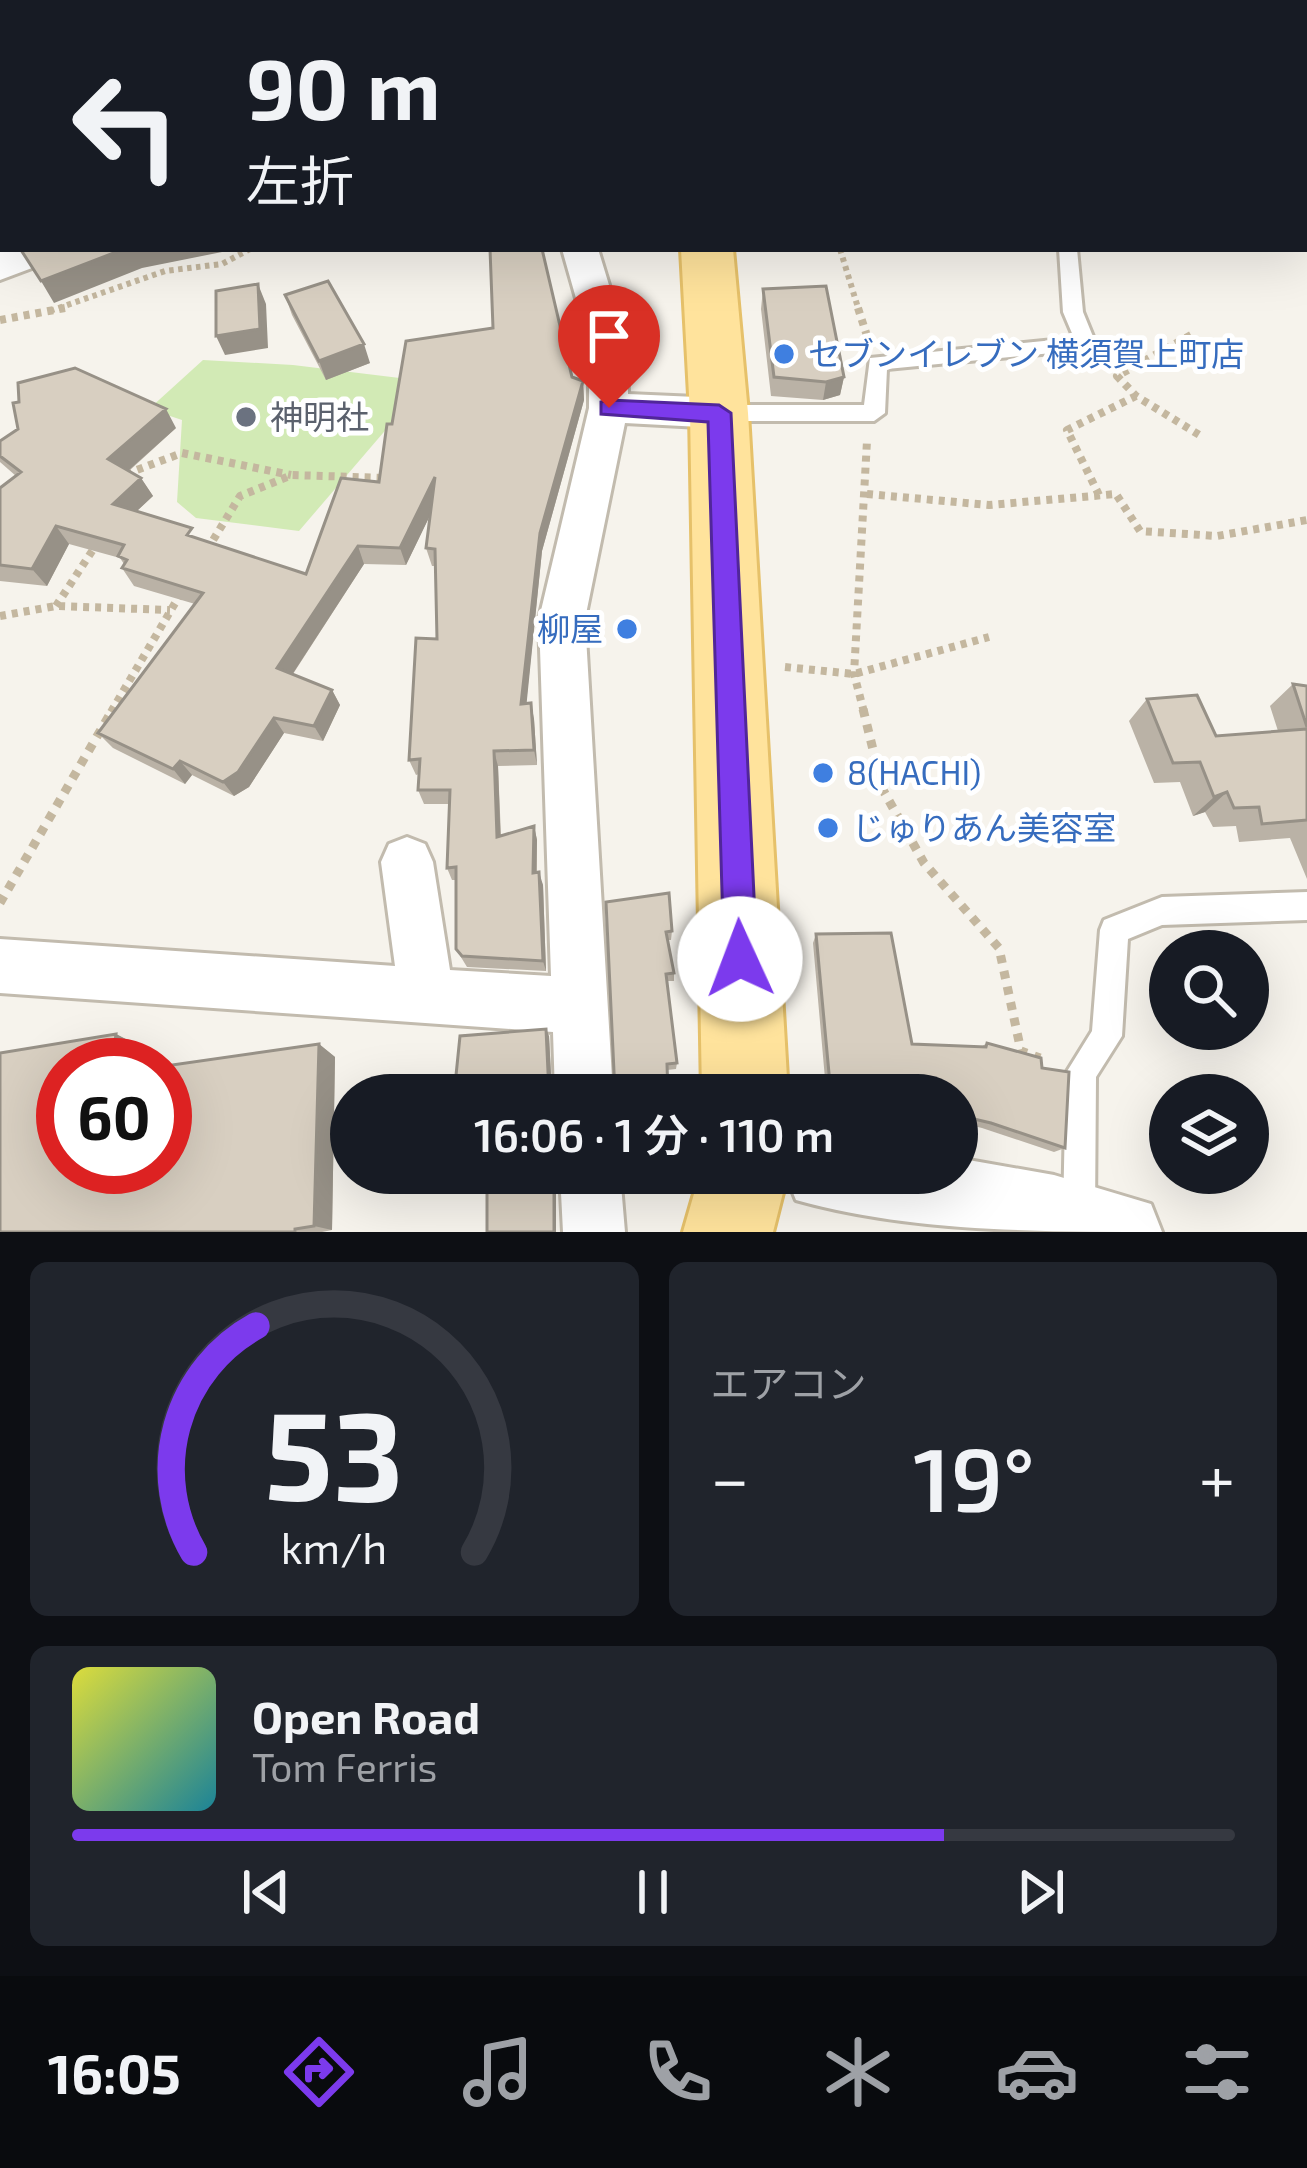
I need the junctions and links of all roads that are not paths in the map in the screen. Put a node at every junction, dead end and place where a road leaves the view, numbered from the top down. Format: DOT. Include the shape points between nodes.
graph roads {
  1 [pos="581,252"];
  2 [pos="707,252"];
  3 [pos="1068,252"];
  4 [pos="609,408"];
  5 [pos="719,413"];
  6 [pos="406,862"];
  7 [pos="1307,906"];
  8 [pos="0,966"];
  9 [pos="427,995"];
  10 [pos="578,1006"];
  11 [pos="583,1074"];
  12 [pos="745,1074"];
  13 [pos="591,1194"];
  14 [pos="738,1194"];
  15 [pos="934,1194"];
  16 [pos="1101,1226"];
  17 [pos="594,1232"];
  18 [pos="728,1232"];
  1 -- 4 [label="street" via="608,344"];
  2 -- 5 [label="main road"];
  3 -- 5 [label="lane" via="1073,312 1086,344 877,363 874,413"];
  4 -- 5 [label="street"];
  4 -- 10 [label="street" via="562,619"];
  5 -- 12 [label="main road"];
  6 -- 9 [label="street"];
  7 -- 16 [label="lane" via="1162,910 1114,930 1107,1036 1081,1073"];
  8 -- 9 [label="street"];
  9 -- 10 [label="street"];
  10 -- 11 [label="street"];
  13 -- 17 [label="street"];
  14 -- 18 [label="main road"];
  15 -- 16 [label="street"];
}
